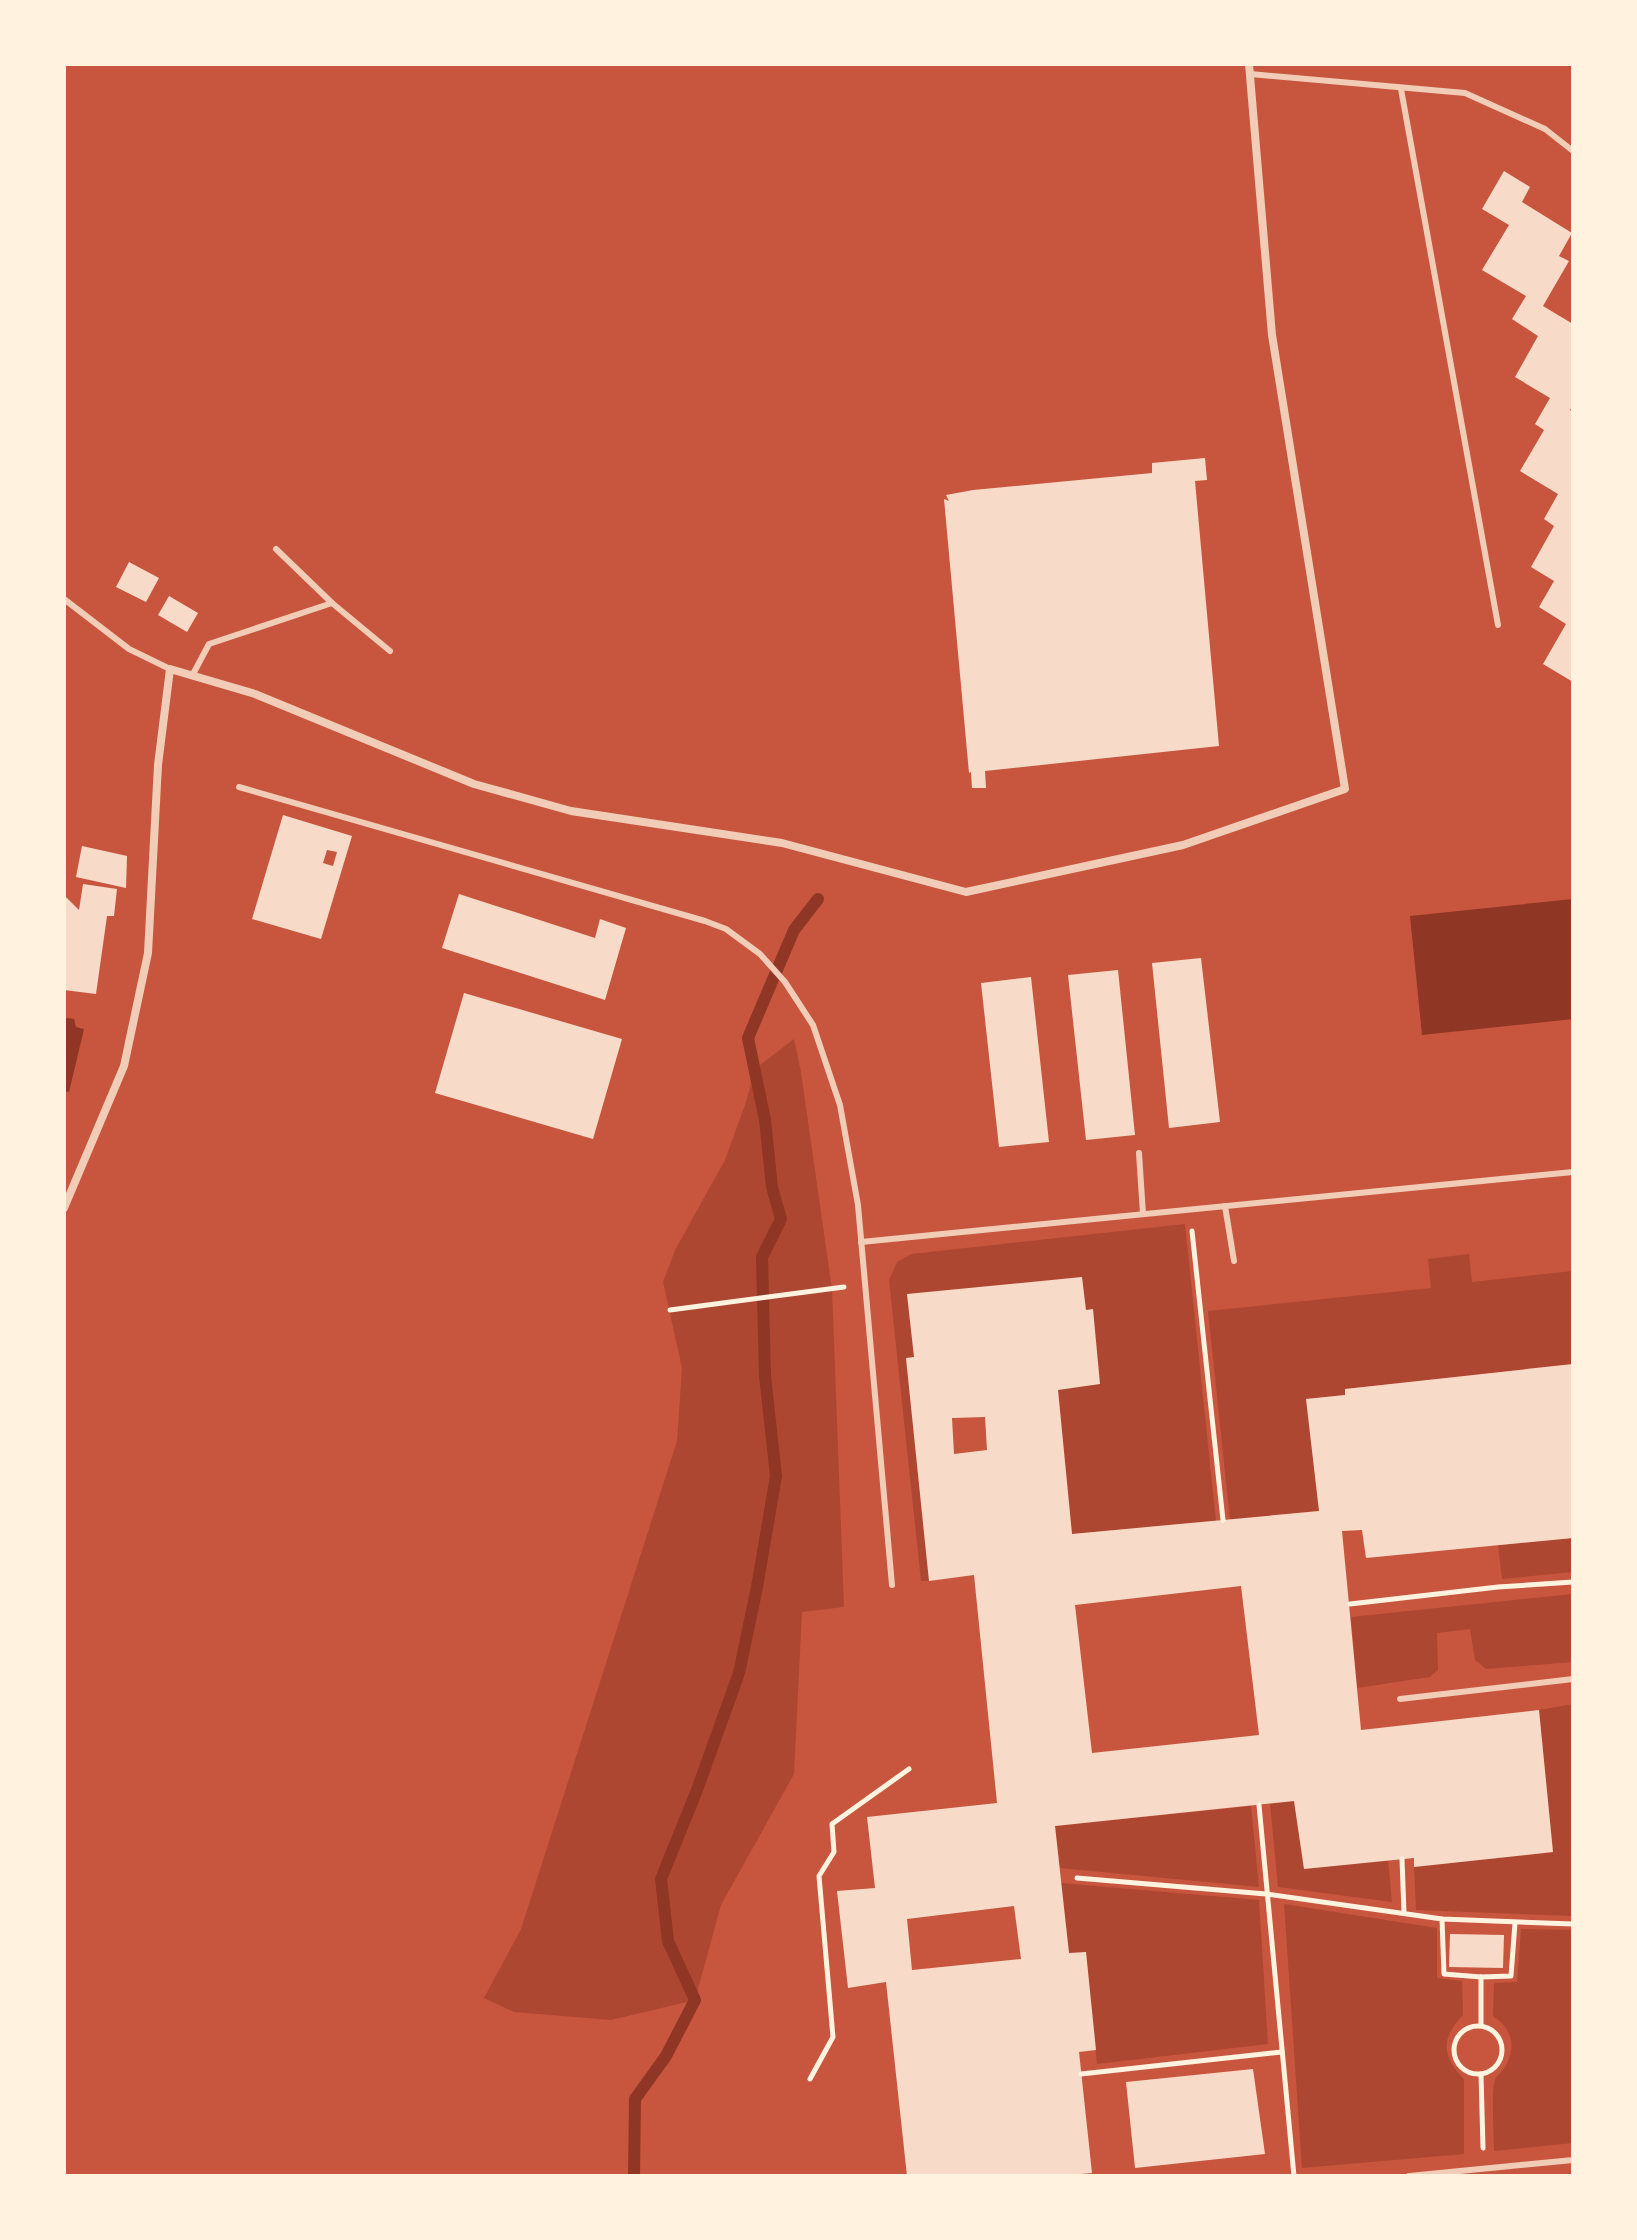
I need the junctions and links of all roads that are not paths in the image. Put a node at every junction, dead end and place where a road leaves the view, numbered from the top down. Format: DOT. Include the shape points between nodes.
graph roads {
  1 [pos="1249,64"];
  2 [pos="1250,74"];
  3 [pos="1401,89"];
  4 [pos="1573,151"];
  5 [pos="276,549"];
  6 [pos="64,599"];
  7 [pos="332,603"];
  8 [pos="1498,625"];
  9 [pos="390,651"];
  10 [pos="170,669"];
  11 [pos="192,676"];
  12 [pos="239,787"];
  13 [pos="1139,1153"];
  14 [pos="1573,1172"];
  15 [pos="1225,1206"];
  16 [pos="64,1208"];
  17 [pos="1143,1214"];
  18 [pos="861,1242"];
  19 [pos="1234,1261"];
  20 [pos="892,1585"];
  21 [pos="1573,1679"];
  22 [pos="1400,1699"];
  23 [pos="1573,2160"];
  24 [pos="1409,2176"];
  1 -- 2 [label="street"];
  2 -- 3 [label="lane"];
  2 -- 11 [label="street" via="1272,335 1345,789 1183,845 966,892 782,843 571,811 474,784 255,694"];
  3 -- 4 [label="lane" via="1465,93 1545,129"];
  3 -- 8 [label="lane"];
  5 -- 7 [label="lane"];
  6 -- 10 [label="lane" via="129,649"];
  7 -- 9 [label="lane"];
  7 -- 11 [label="lane" via="209,644"];
  10 -- 11 [label="street"];
  10 -- 16 [label="street" via="158,765 148,953 124,1066"];
  12 -- 18 [label="lane" via="726,929 760,954 813,1025 840,1105"];
  13 -- 17 [label="lane"];
  14 -- 15 [label="lane"];
  15 -- 17 [label="lane"];
  15 -- 19 [label="lane"];
  17 -- 18 [label="lane"];
  18 -- 20 [label="lane"];
  21 -- 22 [label="lane"];
  23 -- 24 [label="lane"];
}
